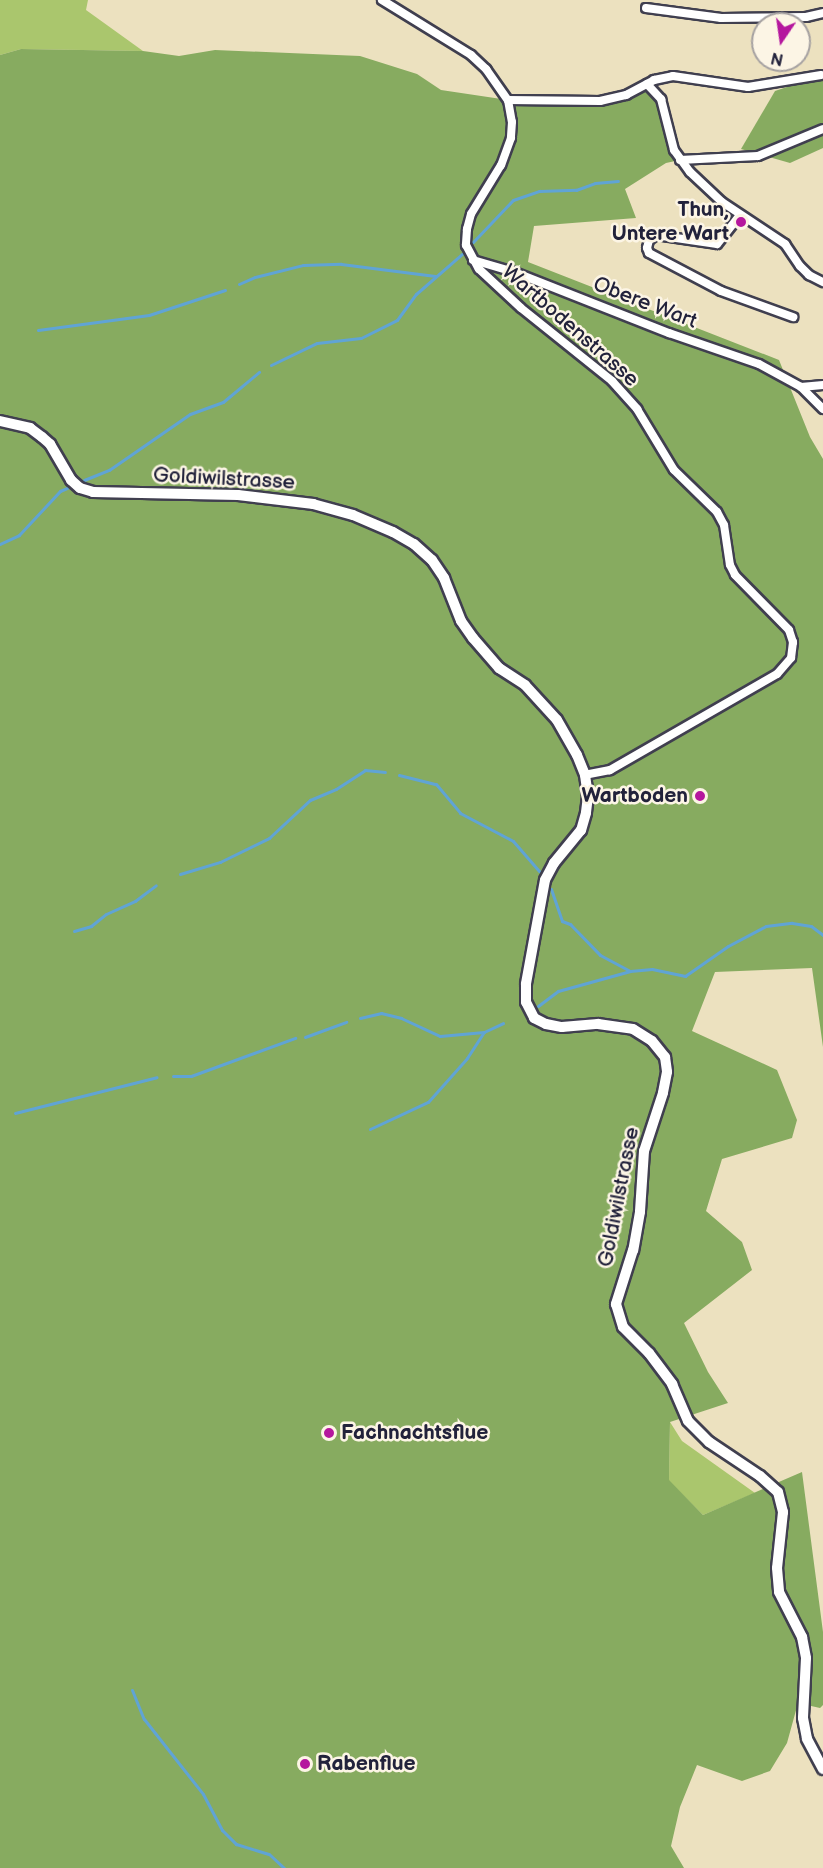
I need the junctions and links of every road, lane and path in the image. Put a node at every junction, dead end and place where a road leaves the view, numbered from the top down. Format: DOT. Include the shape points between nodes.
graph roads {
  1 [pos="382,0"];
  2 [pos="646,8"];
  3 [pos="823,14"];
  4 [pos="821,75"];
  5 [pos="647,84"];
  6 [pos="508,100"];
  7 [pos="823,129"];
  8 [pos="680,160"];
  9 [pos="740,215"];
  10 [pos="473,260"];
  11 [pos="823,282"];
  12 [pos="793,317"];
  13 [pos="823,385"];
  14 [pos="801,387"];
  15 [pos="823,409"];
  16 [pos="0,421"];
  17 [pos="585,775"];
  18 [pos="823,1769"];
  1 -- 6 [label="street, Wartbodenstrasse" via="471,55"];
  2 -- 3 [label="street" via="721,18"];
  4 -- 5 [label="street" via="748,87 673,76"];
  5 -- 6 [label="street" via="626,95 600,101"];
  5 -- 8 [label="street" via="661,99 671,143"];
  6 -- 10 [label="street, Wartbodenstrasse" via="511,138 467,229 466,245"];
  7 -- 8 [label="street" via="759,156"];
  8 -- 9 [label="street" via="705,187"];
  9 -- 11 [label="street" via="785,244 800,266"];
  9 -- 12 [label="street" via="717,244 656,236 646,248 721,291"];
  10 -- 14 [label="street, Obere Wart" via="759,364"];
  10 -- 17 [label="street, Wartbodenstrasse" via="488,279 612,381 637,409 674,470 717,512 724,525 735,575 789,630 793,642 791,658 777,674 610,770"];
  13 -- 14 [label="street"];
  14 -- 15 [label="street, Obere Wart"];
  16 -- 17 [label="street, Goldiwilstrasse" via="30,428 42,436 71,480 93,492 238,495 313,504 353,514 414,544 432,560 479,646 499,668 525,685 557,720"];
  17 -- 18 [label="street, Goldiwilstrasse" via="588,796 581,830 545,880 526,1002 534,1018 546,1024 633,1029 652,1041 665,1057 663,1093 644,1151 633,1250 616,1304 623,1327 672,1384 688,1421 709,1442 778,1492 783,1512 777,1568 779,1592 802,1637 806,1658 802,1718 807,1739"];
}
